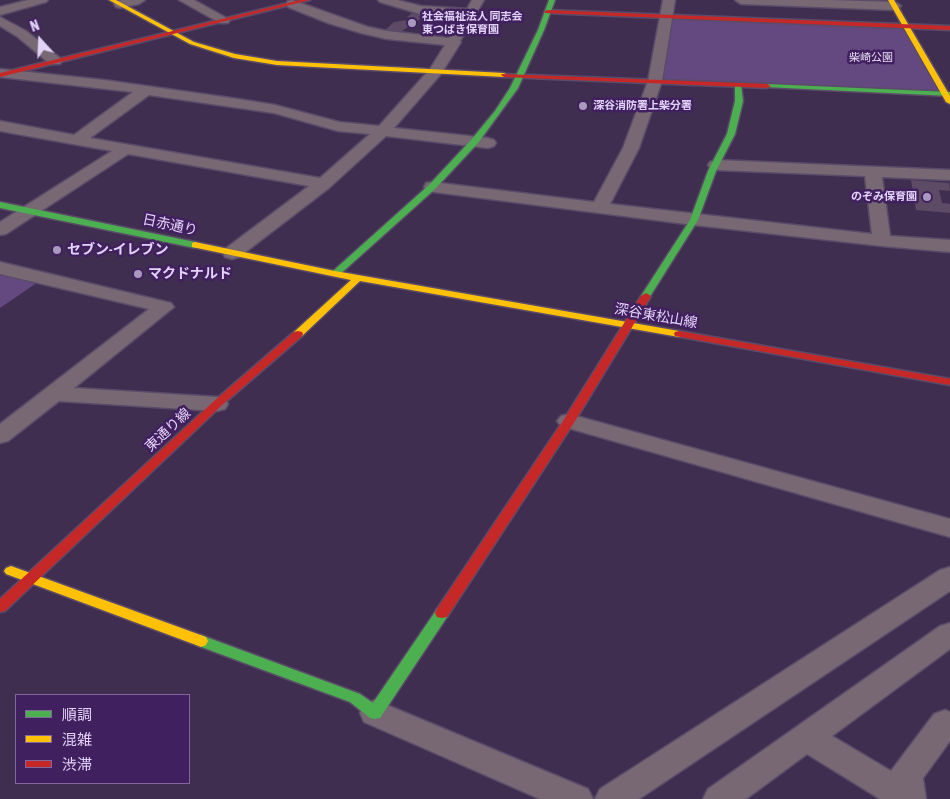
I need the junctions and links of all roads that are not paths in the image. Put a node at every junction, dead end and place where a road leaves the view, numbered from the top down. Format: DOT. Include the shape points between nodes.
graph roads {
  1 [pos="42,0"];
  2 [pos="139,0"];
  3 [pos="307,0"];
  4 [pos="384,0"];
  5 [pos="478,0"];
  6 [pos="552,0"];
  7 [pos="563,0"];
  8 [pos="668,0"];
  9 [pos="741,0"];
  10 [pos="116,2"];
  11 [pos="190,2"];
  12 [pos="210,2"];
  13 [pos="893,3"];
  14 [pos="292,4"];
  15 [pos="0,11"];
  16 [pos="471,13"];
  17 [pos="553,13"];
  18 [pos="666,18"];
  19 [pos="224,20"];
  20 [pos="0,21"];
  21 [pos="907,27"];
  22 [pos="950,28"];
  23 [pos="173,33"];
  24 [pos="22,34"];
  25 [pos="7,37"];
  26 [pos="455,42"];
  27 [pos="548,43"];
  28 [pos="55,61"];
  29 [pos="436,71"];
  30 [pos="535,72"];
  31 [pos="1,74"];
  32 [pos="520,76"];
  33 [pos="655,81"];
  34 [pos="737,85"];
  35 [pos="146,90"];
  36 [pos="949,96"];
  37 [pos="519,102"];
  38 [pos="510,115"];
  39 [pos="0,126"];
  40 [pos="382,132"];
  41 [pos="78,140"];
  42 [pos="481,142"];
  43 [pos="125,149"];
  44 [pos="716,165"];
  45 [pos="873,172"];
  46 [pos="950,175"];
  47 [pos="323,184"];
  48 [pos="438,193"];
  49 [pos="0,205"];
  50 [pos="599,209"];
  51 [pos="29,211"];
  52 [pos="694,220"];
  53 [pos="0,230"];
  54 [pos="882,241"];
  55 [pos="950,246"];
  56 [pos="232,253"];
  57 [pos="372,265"];
  58 [pos="0,268"];
  59 [pos="331,277"];
  60 [pos="358,278"];
  61 [pos="626,326"];
  62 [pos="950,382"];
  63 [pos="55,394"];
  64 [pos="201,404"];
  65 [pos="569,421"];
  66 [pos="0,436"];
  67 [pos="950,528"];
  68 [pos="950,577"];
  69 [pos="30,579"];
  70 [pos="0,581"];
  71 [pos="0,606"];
  72 [pos="950,635"];
  73 [pos="375,712"];
  74 [pos="950,725"];
  75 [pos="806,737"];
  76 [pos="576,799"];
  77 [pos="612,799"];
  78 [pos="720,799"];
  79 [pos="909,799"];
  1 -- 15 [label="street"];
  2 -- 10 [label="street"];
  3 -- 14 [label="street"];
  4 -- 16 [label="street" via="420,10"];
  5 -- 16 [label="street"];
  6 -- 17 [label="street"];
  7 -- 17 [label="street"];
  8 -- 18 [label="street"];
  9 -- 13 [label="street"];
  10 -- 23 [label="street"];
  11 -- 12 [label="street"];
  11 -- 19 [label="street"];
  13 -- 21 [label="street"];
  14 -- 19 [label="street"];
  14 -- 26 [label="street" via="365,30"];
  16 -- 26 [label="street"];
  17 -- 18 [label="street"];
  17 -- 27 [label="street"];
  17 -- 32 [label="street" via="541,30"];
  18 -- 21 [label="street"];
  18 -- 33 [label="street"];
  19 -- 23 [label="street"];
  20 -- 24 [label="street"];
  21 -- 22 [label="street"];
  21 -- 36 [label="street"];
  23 -- 28 [label="street"];
  23 -- 29 [label="street" via="205,48 256,60"];
  24 -- 25 [label="street"];
  24 -- 28 [label="street"];
  26 -- 29 [label="street"];
  28 -- 31 [label="street"];
  29 -- 32 [label="street"];
  29 -- 40 [label="street"];
  30 -- 32 [label="street"];
  30 -- 33 [label="street"];
  30 -- 37 [label="street"];
  31 -- 35 [label="street"];
  32 -- 42 [label="street"];
  33 -- 34 [label="street"];
  33 -- 50 [label="street" via="631,148"];
  34 -- 36 [label="street"];
  34 -- 44 [label="street" via="739,101 736,115"];
  35 -- 40 [label="street" via="275,109 338,126"];
  35 -- 41 [label="street"];
  38 -- 42 [label="street"];
  39 -- 41 [label="street"];
  40 -- 42 [label="street"];
  40 -- 47 [label="street"];
  41 -- 43 [label="street"];
  42 -- 48 [label="street"];
  42 -- 48 [label="street" via="462,173"];
  43 -- 47 [label="street"];
  43 -- 51 [label="street"];
  44 -- 45 [label="street"];
  44 -- 52 [label="street"];
  45 -- 46 [label="street"];
  45 -- 54 [label="street"];
  47 -- 56 [label="street"];
  48 -- 50 [label="street"];
  48 -- 59 [label="street"];
  49 -- 51 [label="street, 日赤通り"];
  50 -- 52 [label="street"];
  51 -- 53 [label="street"];
  51 -- 56 [label="street, 日赤通り"];
  52 -- 54 [label="street"];
  52 -- 61 [label="street"];
  54 -- 55 [label="street"];
  56 -- 59 [label="street, 日赤通り"];
  57 -- 60 [label="street"];
  58 -- 63 [label="street" via="164,306"];
  59 -- 60 [label="street, 深谷東松山線"];
  60 -- 61 [label="street, 深谷東松山線"];
  60 -- 64 [label="street, 東通り線" via="268,361"];
  61 -- 62 [label="street, 深谷東松山線"];
  61 -- 65 [label="street"];
  63 -- 64 [label="street"];
  63 -- 66 [label="street"];
  64 -- 69 [label="street, 東通り線"];
  65 -- 67 [label="street"];
  65 -- 73 [label="street"];
  68 -- 77 [label="street"];
  69 -- 70 [label="street" via="15,568"];
  69 -- 71 [label="street, 東通り線"];
  69 -- 73 [label="street" via="354,698"];
  72 -- 75 [label="street"];
  73 -- 76 [label="street"];
  74 -- 79 [label="street" via="945,723 906,775"];
  75 -- 78 [label="street"];
  75 -- 79 [label="street"];
}
